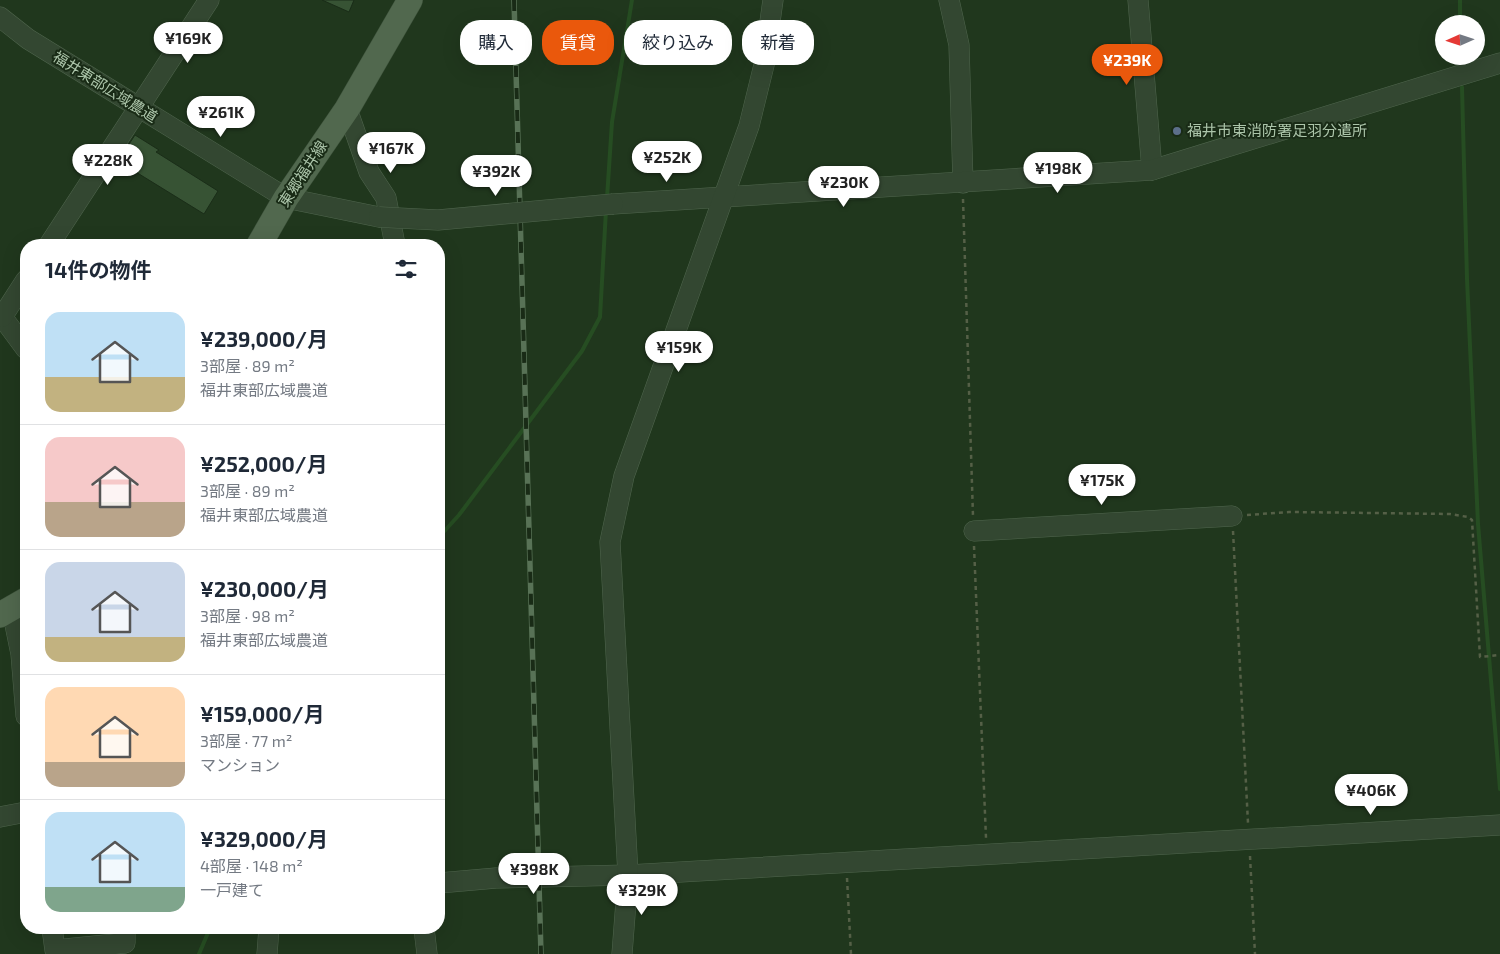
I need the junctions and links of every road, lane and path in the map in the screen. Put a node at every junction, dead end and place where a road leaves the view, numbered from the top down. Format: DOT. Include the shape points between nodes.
graph roads {
  1 [pos="209,0"];
  2 [pos="410,0"];
  3 [pos="773,0"];
  4 [pos="949,0"];
  5 [pos="1138,0"];
  6 [pos="0,17"];
  7 [pos="1500,63"];
  8 [pos="138,108"];
  9 [pos="347,109"];
  10 [pos="1152,170"];
  11 [pos="962,183"];
  12 [pos="286,198"];
  13 [pos="723,198"];
  14 [pos="53,239"];
  15 [pos="262,239"];
  16 [pos="394,239"];
  17 [pos="20,289"];
  18 [pos="1,316"];
  19 [pos="20,341"];
  20 [pos="1232,516"];
  21 [pos="974,531"];
  22 [pos="13,608"];
  23 [pos="20,648"];
  24 [pos="1498,655"];
  25 [pos="20,813"];
  26 [pos="0,817"];
  27 [pos="1498,825"];
  28 [pos="1249,841"];
  29 [pos="846,863"];
  30 [pos="628,876"];
  31 [pos="445,882"];
  32 [pos="53,934"];
  33 [pos="125,934"];
  34 [pos="269,934"];
  35 [pos="425,934"];
  36 [pos="267,954"];
  37 [pos="427,954"];
  38 [pos="622,954"];
  39 [pos="852,954"];
  40 [pos="1255,954"];
  1 -- 8 [label="street"];
  2 -- 9 [label="main road, 東郷福井線"];
  3 -- 13 [label="street" via="764,65 749,126"];
  4 -- 11 [label="street" via="959,45"];
  5 -- 10 [label="street"];
  6 -- 8 [label="street, 福井東部広域農道" via="28,39"];
  7 -- 10 [label="street, 福井東部広域農道"];
  8 -- 12 [label="street, 福井東部広域農道"];
  8 -- 14 [label="street"];
  9 -- 12 [label="main road, 東郷福井線"];
  9 -- 16 [label="street" via="369,172 386,198"];
  10 -- 11 [label="street, 福井東部広域農道"];
  11 -- 13 [label="street, 福井東部広域農道"];
  12 -- 13 [label="street, 福井東部広域農道, bridge" via="379,217 438,220"];
  12 -- 15 [label="main road, 東郷福井線"];
  13 -- 30 [label="street" via="624,476 610,542"];
  17 -- 18 [label="street"];
  18 -- 19 [label="street"];
  20 -- 21 [label="street"];
  20 -- 24 [label="path" via="1289,512 1468,517 1472,520 1480,657"];
  20 -- 28 [label="path"];
  22 -- 23 [label="street"];
  25 -- 26 [label="street"];
  27 -- 28 [label="street"];
  28 -- 29 [label="street"];
  28 -- 40 [label="path"];
  29 -- 30 [label="street"];
  29 -- 39 [label="path"];
  30 -- 31 [label="street"];
  30 -- 38 [label="street"];
  32 -- 33 [label="street" via="55,950 125,943"];
  34 -- 36 [label="street"];
  35 -- 37 [label="street"];
}
